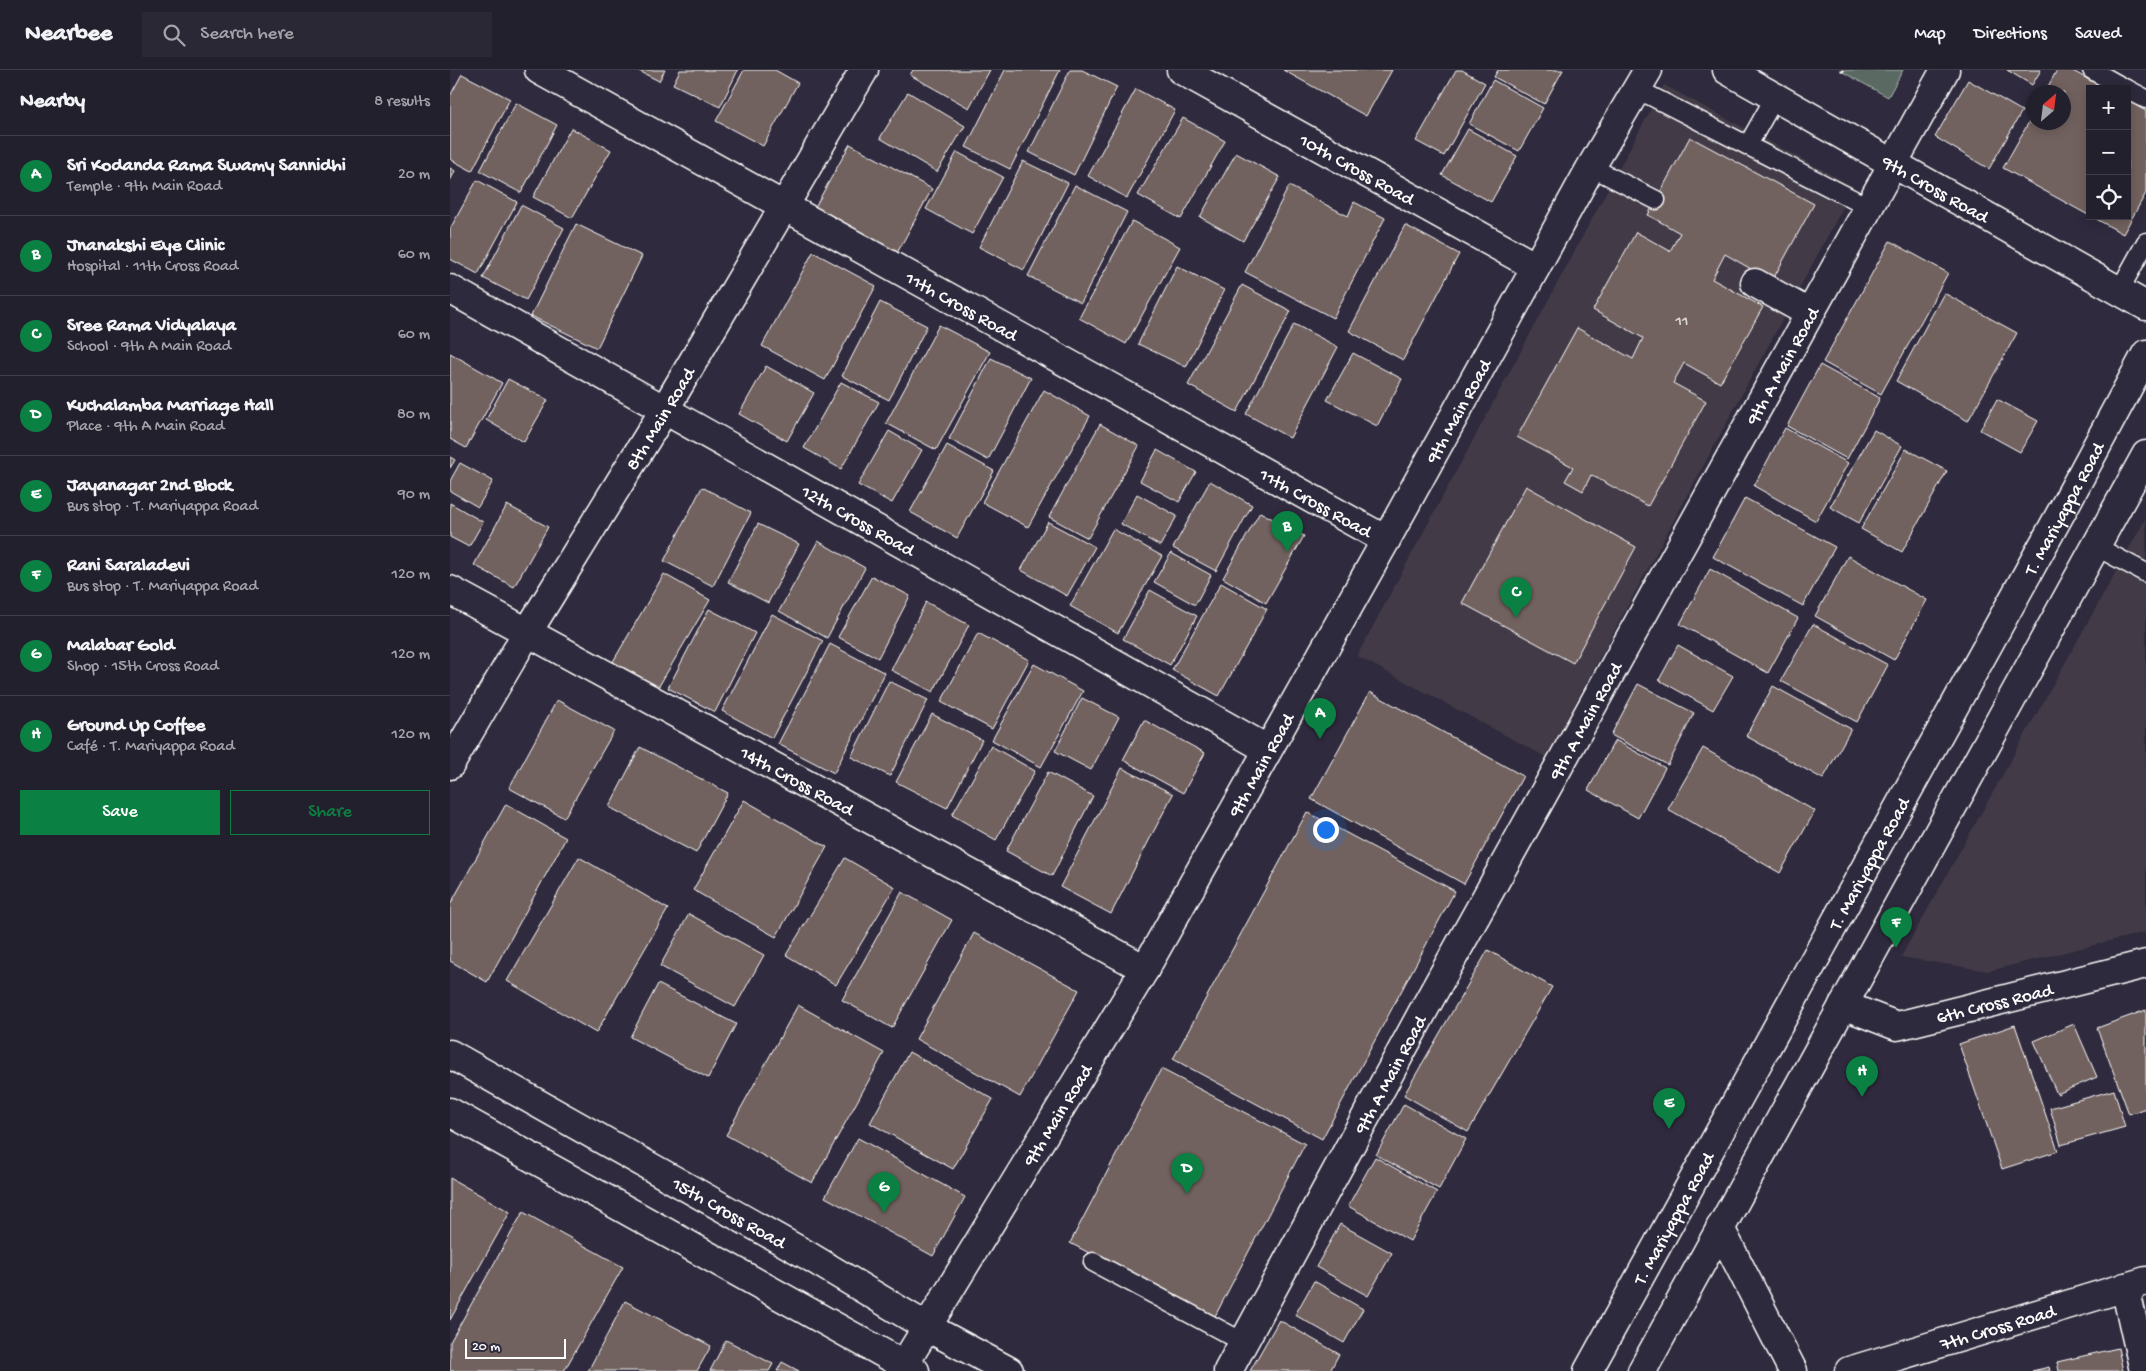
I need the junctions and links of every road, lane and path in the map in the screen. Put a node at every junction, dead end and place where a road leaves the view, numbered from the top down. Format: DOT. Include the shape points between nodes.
graph roads {
  1 [pos="538,70"];
  2 [pos="864,70"];
  3 [pos="1181,70"];
  4 [pos="1727,70"];
  5 [pos="1945,70"];
  6 [pos="2092,70"];
  7 [pos="1642,79"];
  8 [pos="2120,85"];
  9 [pos="2131,91"];
  10 [pos="1775,97"];
  11 [pos="2146,100"];
  12 [pos="1748,145"];
  13 [pos="1892,163"];
  14 [pos="1591,167"];
  15 [pos="1656,200"];
  16 [pos="783,206"];
  17 [pos="1868,207"];
  18 [pos="2146,242"];
  19 [pos="1536,267"];
  20 [pos="1755,283"];
  21 [pos="450,289"];
  22 [pos="2119,291"];
  23 [pos="2146,306"];
  24 [pos="1809,313"];
  25 [pos="2146,354"];
  26 [pos="665,409"];
  27 [pos="2146,455"];
  28 [pos="1386,540"];
  29 [pos="2096,546"];
  30 [pos="2146,573"];
  31 [pos="450,590"];
  32 [pos="527,632"];
  33 [pos="1266,749"];
  34 [pos="450,765"];
  35 [pos="2146,964"];
  36 [pos="1145,969"];
  37 [pos="1843,1005"];
  38 [pos="450,1054"];
  39 [pos="450,1112"];
  40 [pos="1720,1228"];
  41 [pos="1093,1262"];
  42 [pos="2135,1284"];
  43 [pos="927,1327"];
  44 [pos="1244,1342"];
  45 [pos="906,1369"];
  46 [pos="1009,1371"];
  47 [pos="1228,1371"];
  48 [pos="1588,1371"];
  49 [pos="1642,1371"];
  50 [pos="1793,1371"];
  51 [pos="1849,1371"];
  52 [pos="2144,1371"];
  1 -- 16 [label="street, 11th Cross Road"];
  2 -- 16 [label="street, 8th Main Road"];
  3 -- 19 [label="street, 10th Cross Road"];
  4 -- 10 [label="street, 9th Cross Road"];
  5 -- 13 [label="street, 9th A Main Road"];
  6 -- 8 [label="lane"];
  7 -- 12 [label="lane"];
  7 -- 14 [label="street, 9th Main Road"];
  9 -- 11 [label="lane"];
  10 -- 12 [label="lane"];
  10 -- 13 [label="street, 9th Cross Road"];
  12 -- 17 [label="lane"];
  13 -- 17 [label="street, 9th A Main Road"];
  13 -- 22 [label="street, 9th Cross Road"];
  14 -- 15 [label="lane"];
  14 -- 19 [label="street, 9th Main Road"];
  16 -- 26 [label="street, 8th Main Road"];
  16 -- 28 [label="street, 11th Cross Road"];
  17 -- 24 [label="street, 9th A Main Road"];
  18 -- 22 [label="lane"];
  19 -- 28 [label="street, 9th Main Road"];
  20 -- 24 [label="street"];
  21 -- 26 [label="street, 12th Cross Road"];
  22 -- 23 [label="street, 9th Cross Road"];
  24 -- 44 [label="street, 9th A Main Road" via="1436,986"];
  25 -- 48 [label="street, T. Mariyappa Road" via="2059,518"];
  26 -- 32 [label="street, 8th Main Road"];
  26 -- 33 [label="street, 12th Cross Road"];
  27 -- 29 [label="street"];
  28 -- 33 [label="street, 9th Main Road"];
  29 -- 30 [label="lane"];
  29 -- 37 [label="street"];
  31 -- 32 [label="street, 14th Cross Road"];
  32 -- 34 [label="street, 8th Main Road"];
  32 -- 36 [label="street, 14th Cross Road"];
  33 -- 36 [label="street, 9th Main Road"];
  35 -- 37 [label="street, 6th Cross Road" via="1897,1026"];
  36 -- 43 [label="street, 9th Main Road"];
  37 -- 40 [label="street"];
  38 -- 43 [label="street, 15th Cross Road" via="807,1255"];
  39 -- 45 [label="street"];
  40 -- 49 [label="street"];
  40 -- 50 [label="street"];
  41 -- 44 [label="lane"];
  42 -- 51 [label="street, 7th Cross Road"];
  42 -- 52 [label="street"];
  43 -- 45 [label="street, 9th Main Road"];
  43 -- 46 [label="street, 15th Cross Road"];
  44 -- 47 [label="street, 9th A Main Road"];
}
